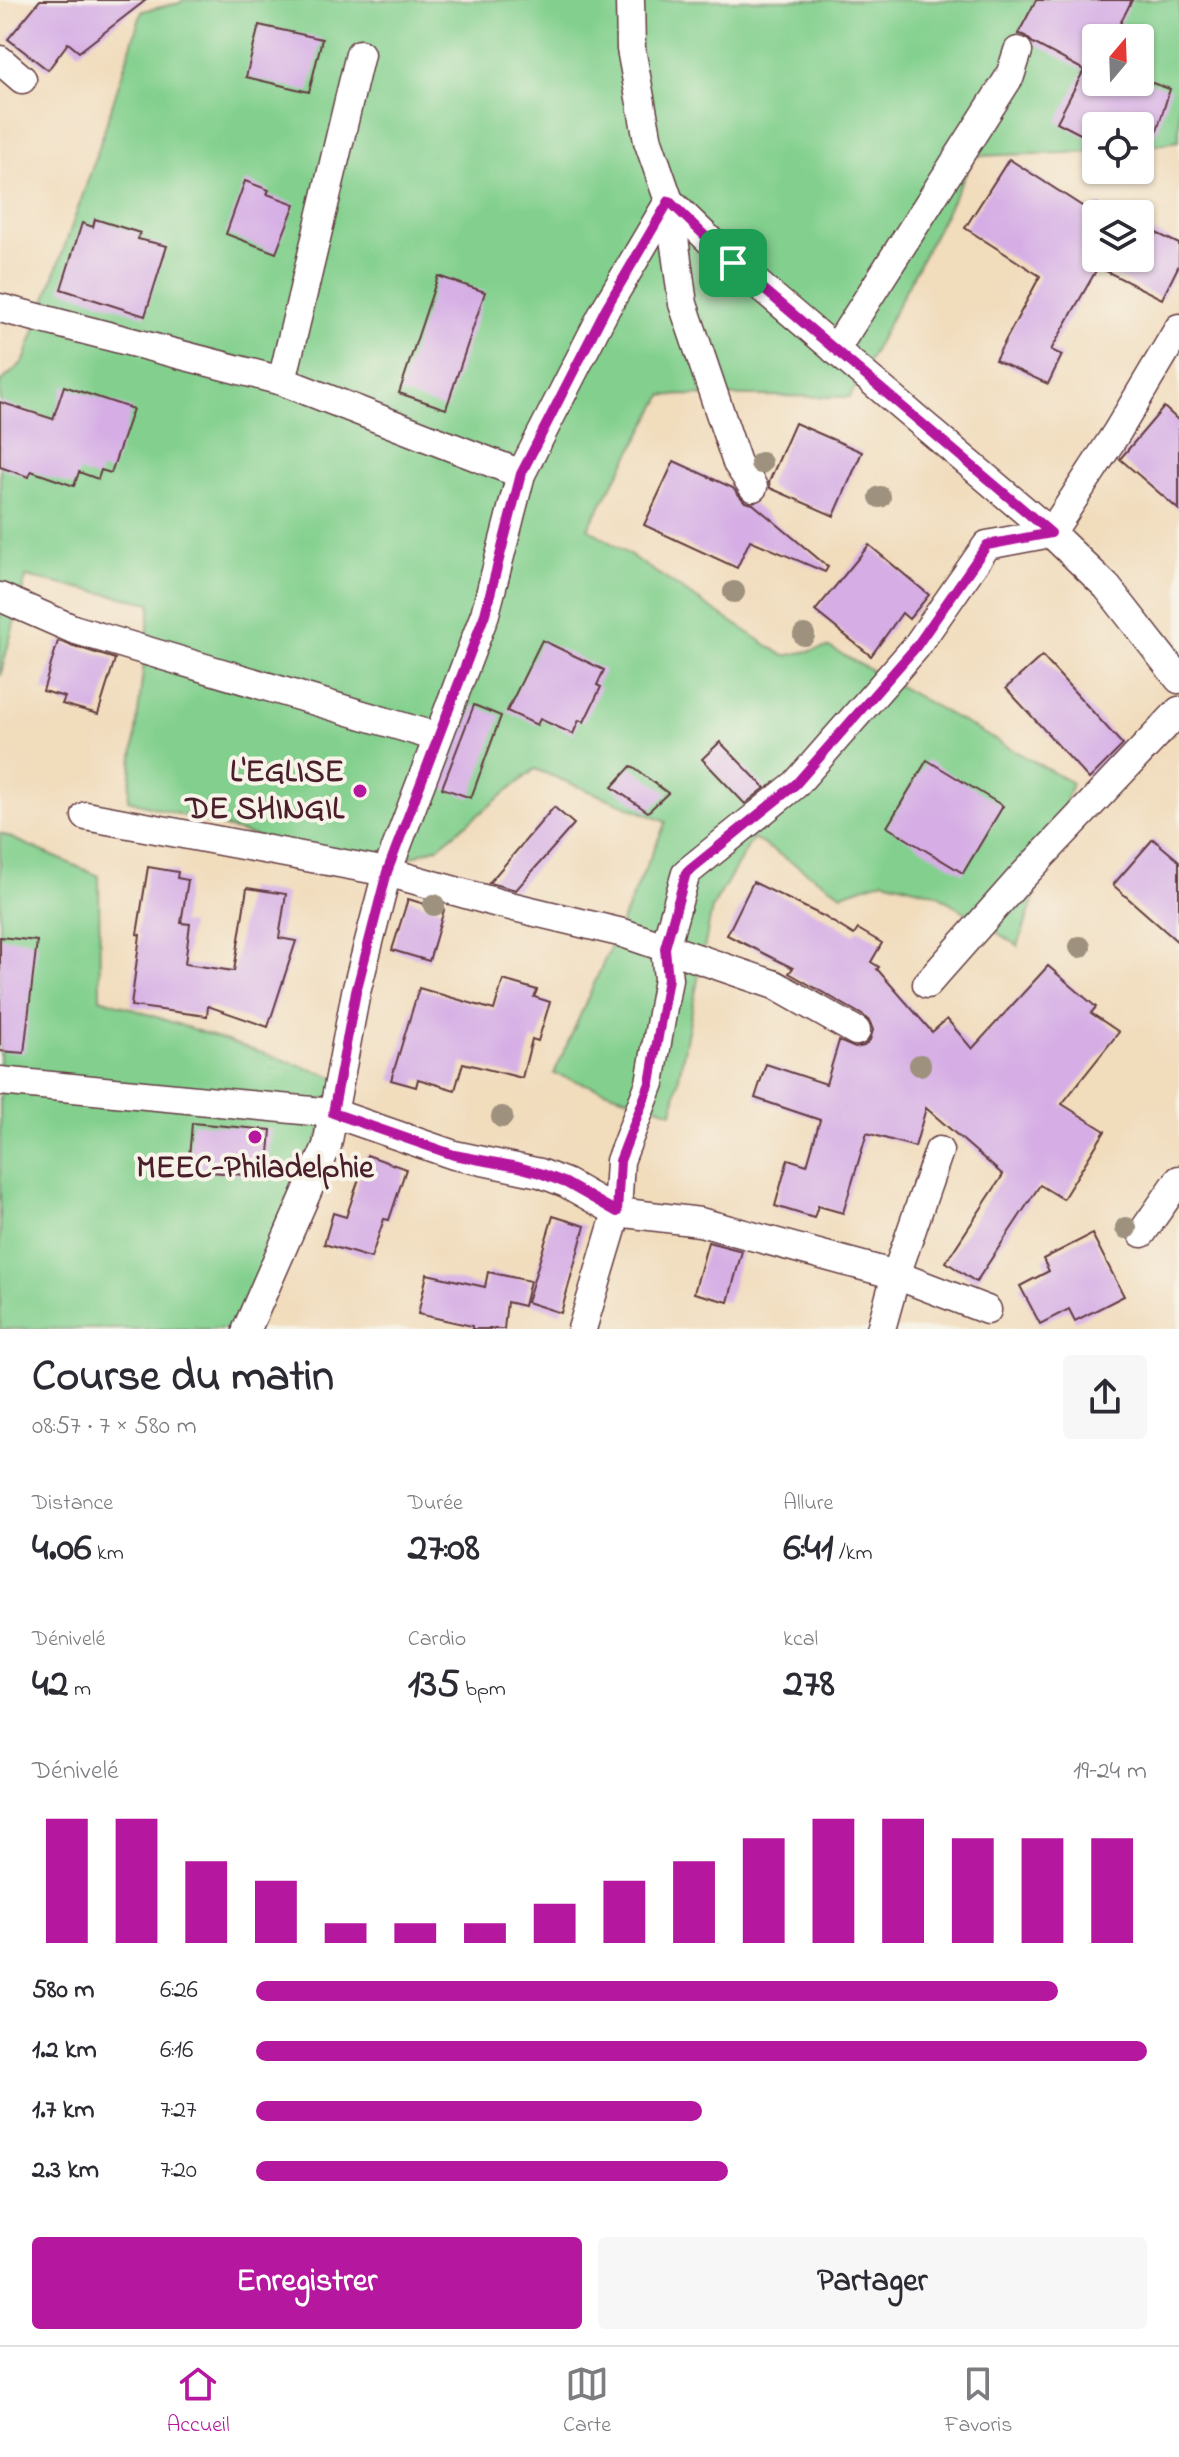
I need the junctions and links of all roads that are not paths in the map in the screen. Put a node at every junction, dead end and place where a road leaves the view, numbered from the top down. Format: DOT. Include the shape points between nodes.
graph roads {
  1 [pos="630,0"];
  2 [pos="1018,51"];
  3 [pos="360,54"];
  4 [pos="0,60"];
  5 [pos="22,79"];
  6 [pos="669,201"];
  7 [pos="0,308"];
  8 [pos="1179,328"];
  9 [pos="835,350"];
  10 [pos="282,381"];
  11 [pos="521,474"];
  12 [pos="753,487"];
  13 [pos="1051,533"];
  14 [pos="0,597"];
  15 [pos="1179,679"];
  16 [pos="1179,711"];
  17 [pos="437,737"];
  18 [pos="86,816"];
  19 [pos="387,872"];
  20 [pos="665,948"];
  21 [pos="927,984"];
  22 [pos="856,1031"];
  23 [pos="0,1081"];
  24 [pos="333,1113"];
  25 [pos="939,1151"];
  26 [pos="1179,1180"];
  27 [pos="617,1212"];
  28 [pos="1142,1233"];
  29 [pos="896,1275"];
  30 [pos="987,1310"];
  31 [pos="247,1329"];
  32 [pos="582,1329"];
  33 [pos="881,1329"];
  1 -- 6 [label="street" via="631,49 648,141"];
  2 -- 9 [label="street" via="1010,76"];
  3 -- 10 [label="street"];
  4 -- 5 [label="street"];
  6 -- 9 [label="street"];
  6 -- 11 [label="street" via="606,308"];
  6 -- 12 [label="street" via="683,304 737,463"];
  7 -- 10 [label="street"];
  8 -- 13 [label="street"];
  9 -- 13 [label="street"];
  10 -- 11 [label="street"];
  11 -- 17 [label="street" via="485,614"];
  13 -- 15 [label="street" via="1107,587"];
  13 -- 20 [label="street" via="987,545 916,647 796,784 686,873"];
  14 -- 17 [label="street" via="73,629"];
  16 -- 21 [label="street"];
  17 -- 19 [label="street"];
  18 -- 19 [label="street"];
  19 -- 20 [label="street"];
  19 -- 24 [label="street" via="356,992"];
  20 -- 22 [label="street" via="775,985"];
  20 -- 27 [label="street" via="668,979 650,1083 620,1161"];
  23 -- 24 [label="street"];
  24 -- 27 [label="street" via="454,1155 540,1173"];
  24 -- 31 [label="street" via="327,1146"];
  25 -- 29 [label="street"];
  26 -- 28 [label="street"];
  27 -- 29 [label="street" via="700,1222"];
  27 -- 32 [label="street"];
  29 -- 30 [label="street"];
  29 -- 33 [label="street"];
}
